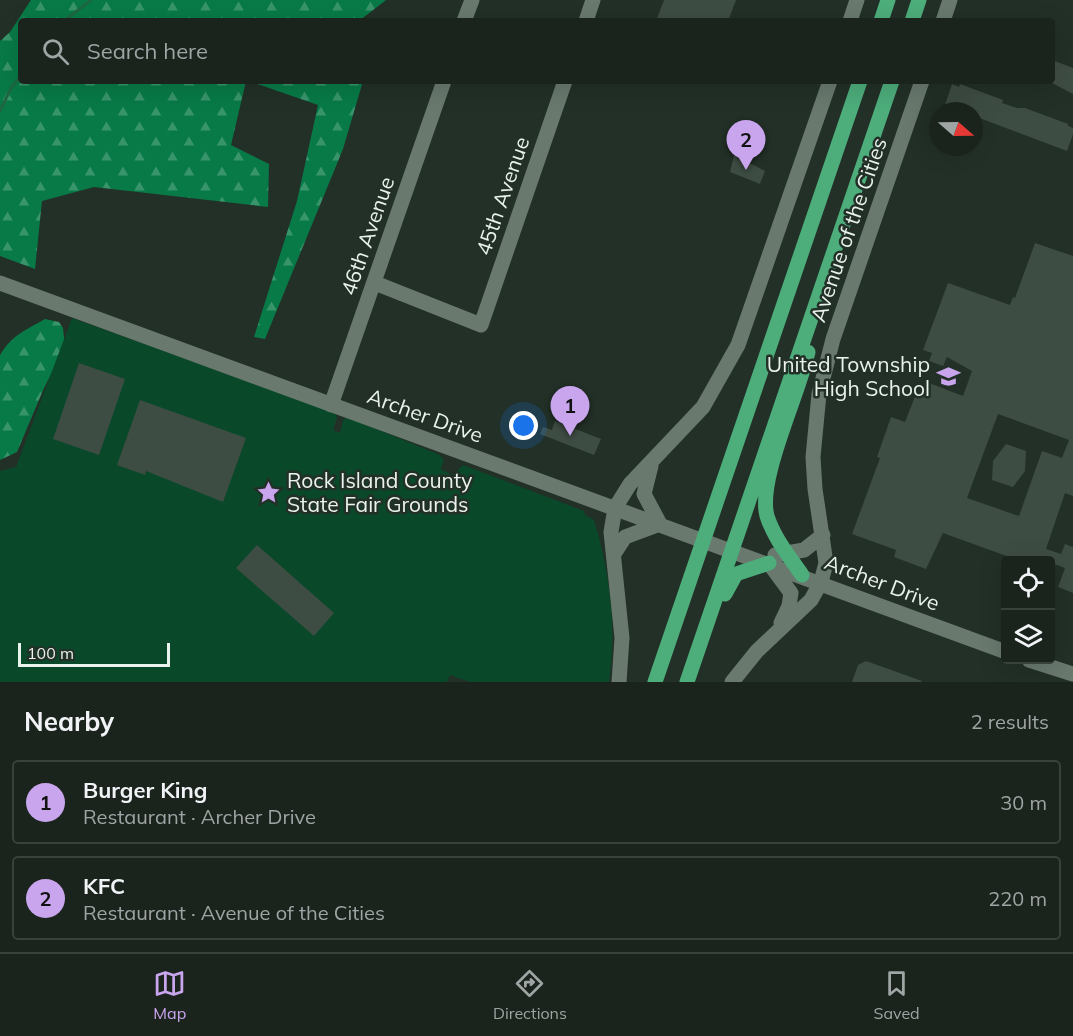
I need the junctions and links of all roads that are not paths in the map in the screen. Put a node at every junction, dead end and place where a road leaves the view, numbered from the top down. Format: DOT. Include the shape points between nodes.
graph roads {
  1 [pos="472,0"];
  2 [pos="593,0"];
  3 [pos="857,0"];
  4 [pos="888,0"];
  5 [pos="920,0"];
  6 [pos="950,0"];
  7 [pos="465,18"];
  8 [pos="587,18"];
  9 [pos="851,18"];
  10 [pos="882,18"];
  11 [pos="913,18"];
  12 [pos="944,18"];
  13 [pos="443,84"];
  14 [pos="564,84"];
  15 [pos="829,84"];
  16 [pos="859,84"];
  17 [pos="891,84"];
  18 [pos="921,84"];
  19 [pos="825,276"];
  20 [pos="0,283"];
  21 [pos="375,283"];
  22 [pos="772,339"];
  23 [pos="331,405"];
  24 [pos="651,465"];
  25 [pos="615,508"];
  26 [pos="711,517"];
  27 [pos="660,524"];
  28 [pos="823,535"];
  29 [pos="703,540"];
  30 [pos="732,550"];
  31 [pos="786,552"];
  32 [pos="614,554"];
  33 [pos="763,561"];
  34 [pos="802,575"];
  35 [pos="821,582"];
  36 [pos="772,636"];
  37 [pos="1001,650"];
  38 [pos="1042,664"];
  39 [pos="1073,674"];
  40 [pos="619,682"];
  41 [pos="655,682"];
  42 [pos="687,682"];
  43 [pos="695,682"];
  44 [pos="732,682"];
  1 -- 7 [label="street"];
  2 -- 8 [label="street"];
  3 -- 9 [label="street"];
  4 -- 10 [label="main road"];
  5 -- 11 [label="main road"];
  6 -- 12 [label="street"];
  13 -- 21 [label="street, 46th Avenue"];
  14 -- 21 [label="street, 45th Avenue" via="481,325"];
  15 -- 24 [label="street" via="738,345 703,407"];
  16 -- 26 [label="main road, Avenue of the Cities"];
  17 -- 19 [label="main road, Avenue of the Cities"];
  18 -- 28 [label="street, Avenue of the Cities" via="833,339 819,394 813,457"];
  19 -- 30 [label="main road, Avenue of the Cities"];
  19 -- 31 [label="main road" via="803,373 766,489 768,518"];
  20 -- 23 [label="street, Archer Drive"];
  21 -- 23 [label="street, 46th Avenue"];
  22 -- 26 [label="main road, Avenue of the Cities"];
  23 -- 25 [label="street, Archer Drive"];
  24 -- 25 [label="street" via="630,484"];
  24 -- 27 [label="street" via="644,494"];
  25 -- 27 [label="street, Archer Drive"];
  25 -- 32 [label="street" via="611,521"];
  26 -- 29 [label="main road, Avenue of the Cities"];
  27 -- 29 [label="street, Archer Drive"];
  27 -- 32 [label="street" via="625,537"];
  28 -- 31 [label="street" via="804,550"];
  28 -- 35 [label="street, Avenue of the Cities" via="826,563"];
  29 -- 30 [label="street, Archer Drive"];
  29 -- 41 [label="main road, Avenue of the Cities"];
  30 -- 33 [label="street, Archer Drive"];
  30 -- 42 [label="main road, Avenue of the Cities"];
  31 -- 33 [label="street"];
  31 -- 34 [label="main road"];
  32 -- 40 [label="street" via="622,638"];
  33 -- 34 [label="street, Archer Drive"];
  33 -- 36 [label="street" via="787,584 791,599"];
  33 -- 43 [label="main road" via="740,571 729,584"];
  34 -- 35 [label="street, Archer Drive"];
  35 -- 36 [label="street, Avenue of the Cities" via="811,600"];
  35 -- 37 [label="street, Archer Drive"];
  36 -- 44 [label="street, Avenue of the Cities"];
  38 -- 39 [label="street"];
}
